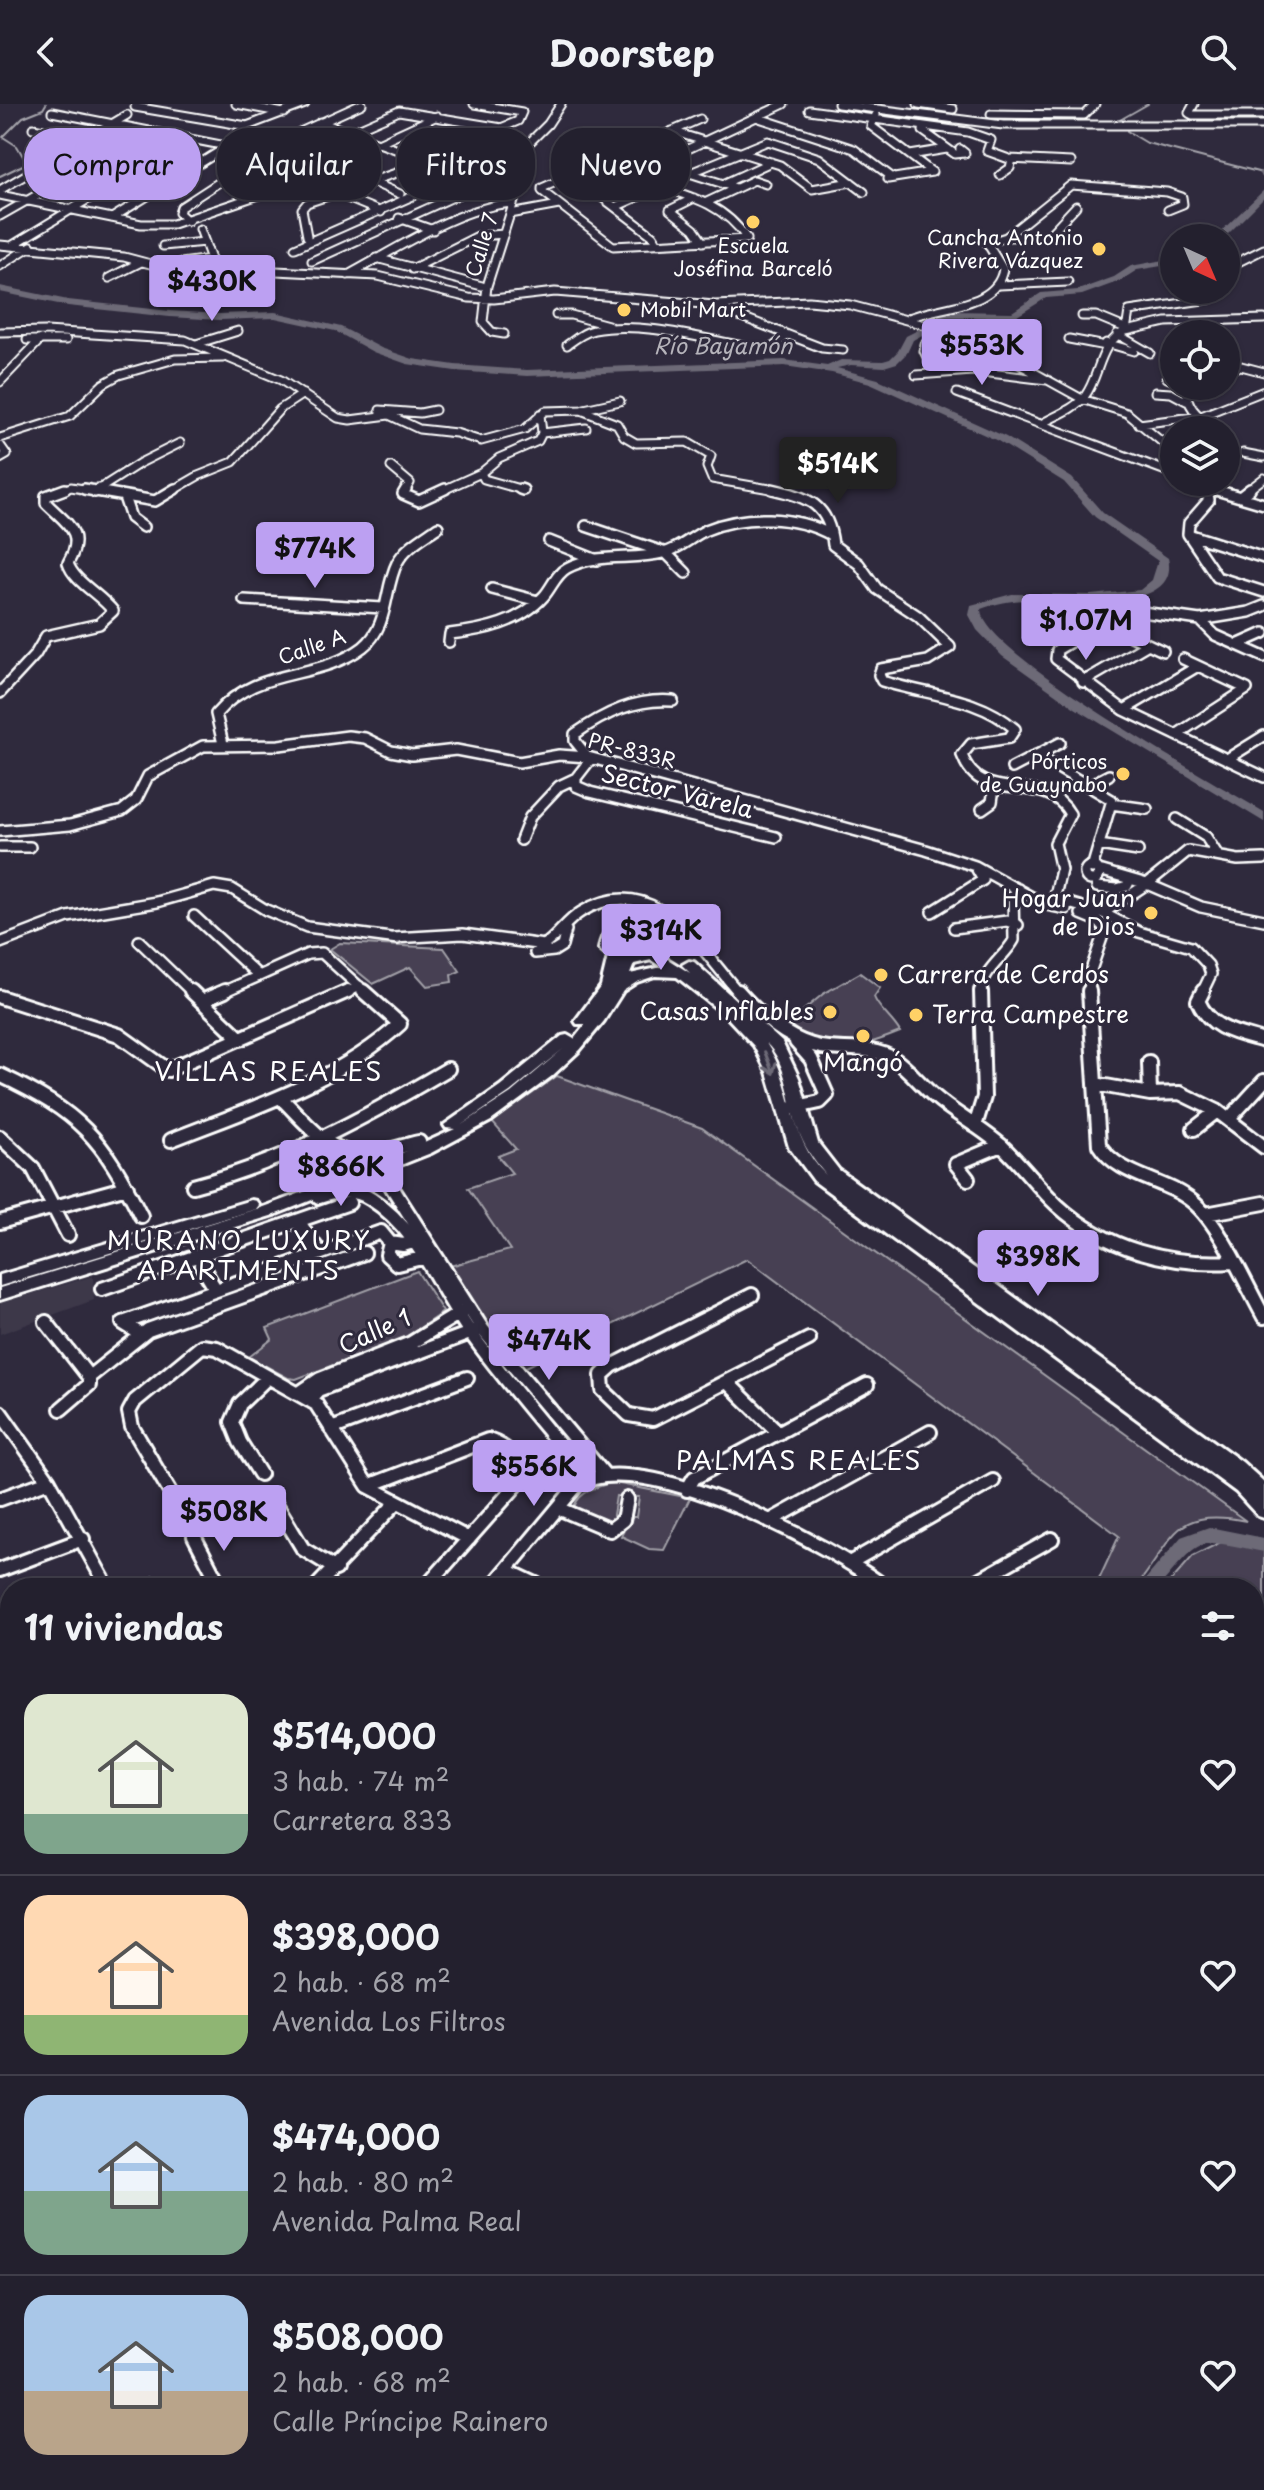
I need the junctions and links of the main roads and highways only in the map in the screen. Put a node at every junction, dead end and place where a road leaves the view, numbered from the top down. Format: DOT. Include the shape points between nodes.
graph roads {
  1 [pos="656,952"];
  2 [pos="622,958"];
  3 [pos="686,976"];
  4 [pos="618,990"];
  5 [pos="791,1108"];
  6 [pos="0,1281"];
  7 [pos="0,1294"];
  8 [pos="1261,1501"];
  1 -- 2 [label="main road"];
  1 -- 2 [label="main road" via="660,937 654,931 624,927 605,942 606,949"];
  1 -- 3 [label="main road"];
  1 -- 5 [label="main road" via="703,976 770,1036 786,1061"];
  2 -- 4 [label="main road"];
  2 -- 6 [label="main road" via="608,986 566,1040 505,1089 419,1142 245,1208"];
  3 -- 4 [label="main road" via="651,972"];
  3 -- 5 [label="main road, one-way" via="762,1046"];
  4 -- 7 [label="main road" via="580,1042 515,1096 451,1137 281,1206"];
  5 -- 8 [label="main road" via="789,1136 819,1177"];
}
